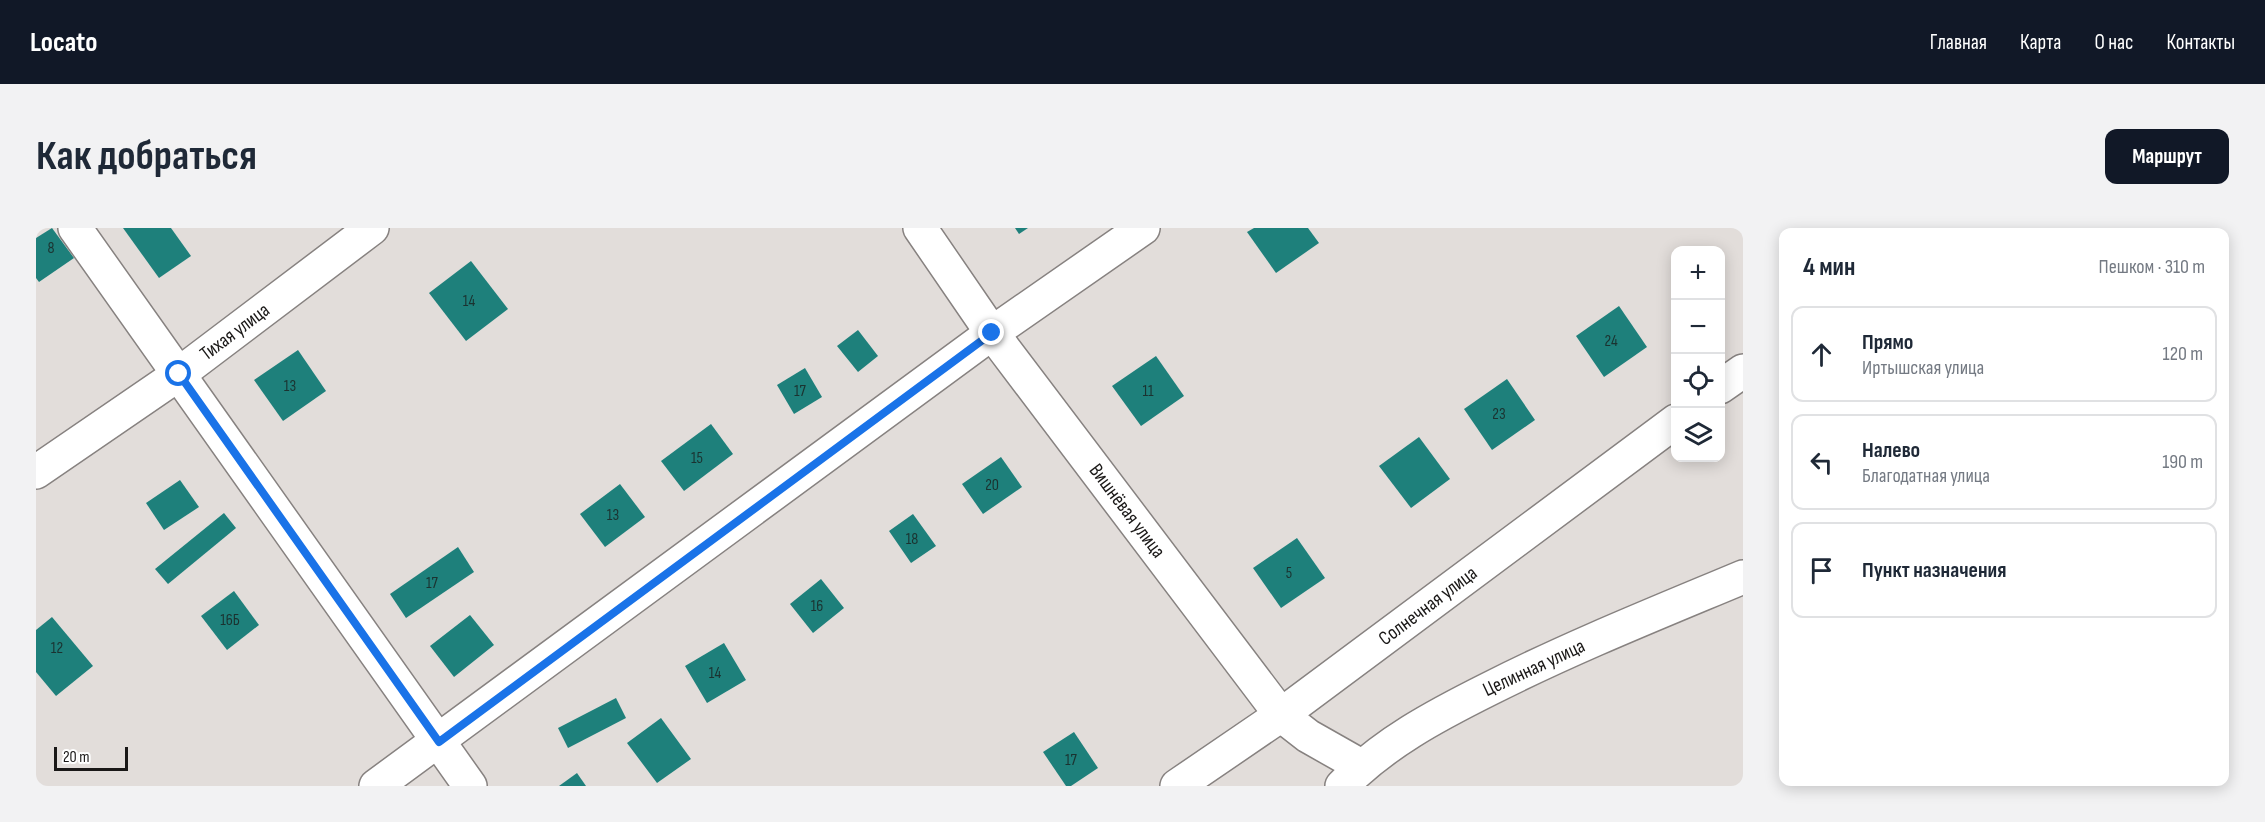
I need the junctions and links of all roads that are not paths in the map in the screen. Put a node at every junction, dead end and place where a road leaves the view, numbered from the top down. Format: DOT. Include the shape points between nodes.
graph roads {
  1 [pos="75,228"];
  2 [pos="372,228"];
  3 [pos="920,228"];
  4 [pos="1143,228"];
  5 [pos="992,333"];
  6 [pos="179,374"];
  7 [pos="1671,425"];
  8 [pos="36,472"];
  9 [pos="1743,577"];
  10 [pos="1281,715"];
  11 [pos="439,742"];
  12 [pos="1352,776"];
  13 [pos="376,786"];
  14 [pos="470,786"];
  15 [pos="1177,786"];
  1 -- 6 [label="street"];
  2 -- 6 [label="street, Тихая улица"];
  3 -- 5 [label="street, Вишнёвая улица"];
  4 -- 5 [label="street"];
  5 -- 10 [label="street, Вишнёвая улица"];
  5 -- 11 [label="street"];
  6 -- 8 [label="street, Тихая улица"];
  6 -- 11 [label="street"];
  7 -- 10 [label="street, Солнечная улица"];
  9 -- 12 [label="street, Целинная улица" via="1553,657 1430,719"];
  10 -- 12 [label="street, Вишнёвая улица"];
  10 -- 15 [label="street, Солнечная улица"];
  11 -- 13 [label="street"];
  11 -- 14 [label="street"];
}
